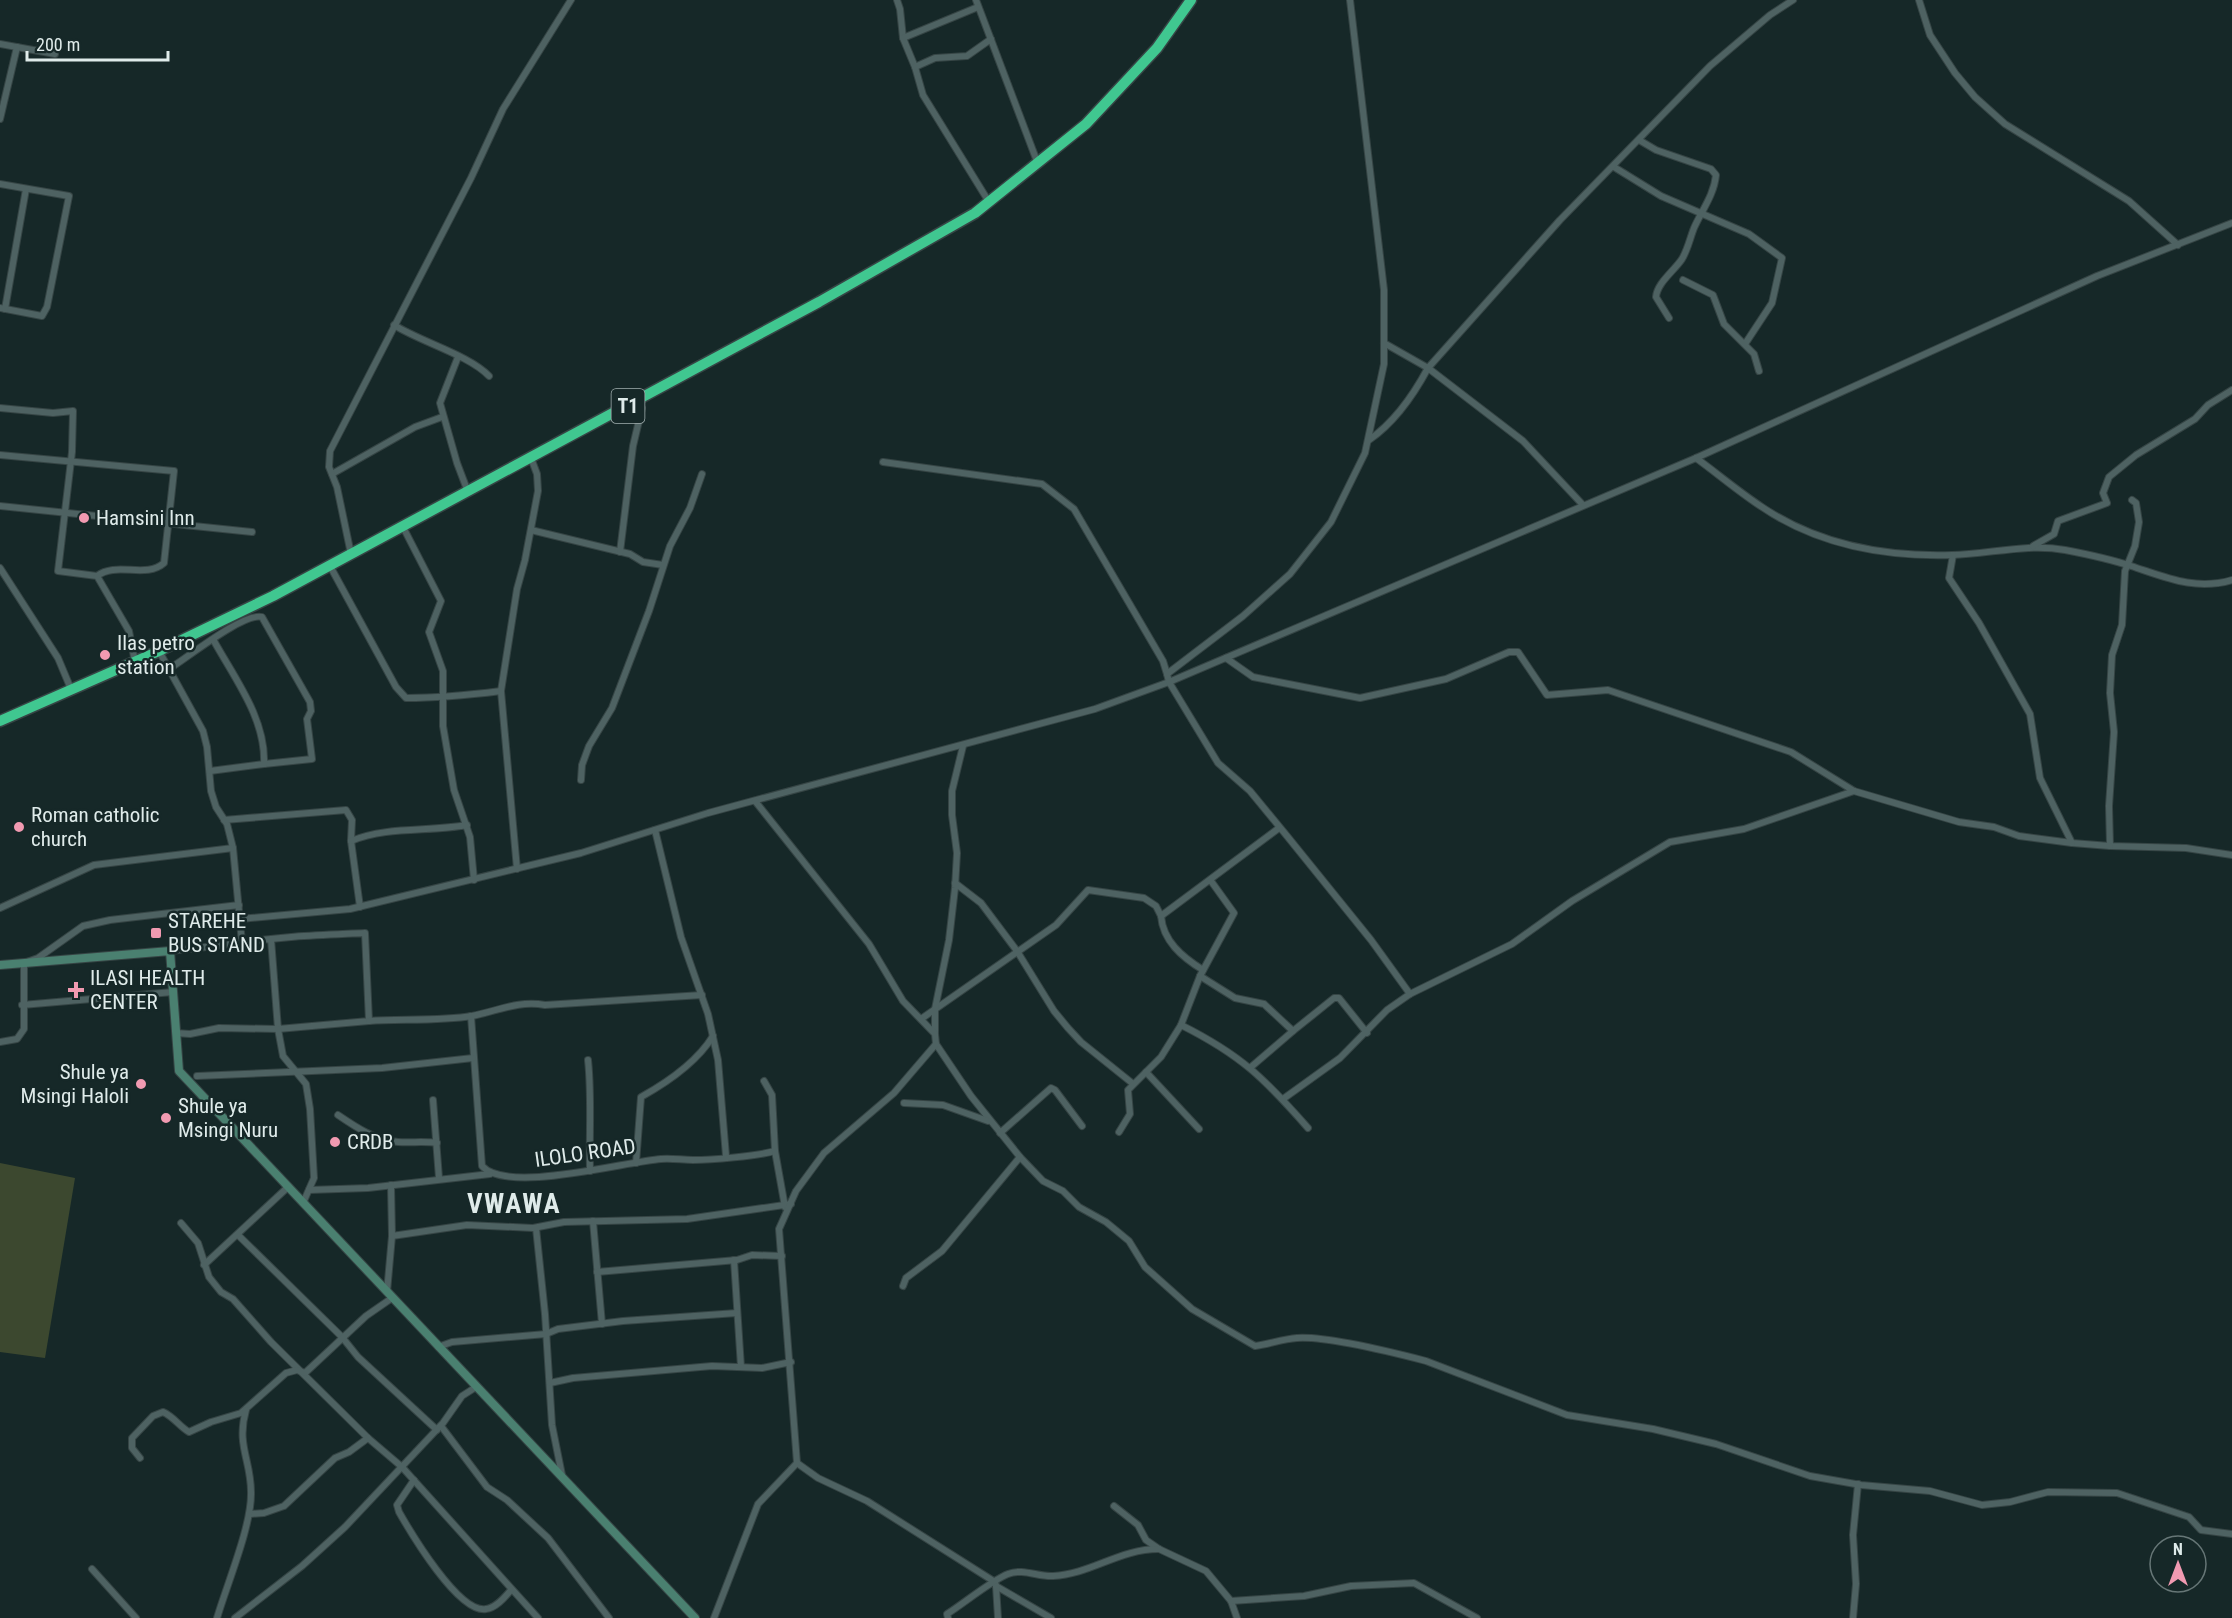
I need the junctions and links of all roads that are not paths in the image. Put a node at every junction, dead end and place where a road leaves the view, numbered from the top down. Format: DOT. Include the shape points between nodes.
graph roads {
  1 [pos="571,0"];
  2 [pos="897,0"];
  3 [pos="1191,0"];
  4 [pos="1350,0"];
  5 [pos="1793,0"];
  6 [pos="1919,0"];
  7 [pos="977,3"];
  8 [pos="903,38"];
  9 [pos="992,39"];
  10 [pos="0,44"];
  11 [pos="17,47"];
  12 [pos="55,54"];
  13 [pos="915,67"];
  14 [pos="0,119"];
  15 [pos="1639,140"];
  16 [pos="1038,164"];
  17 [pos="1614,167"];
  18 [pos="0,184"];
  19 [pos="26,189"];
  20 [pos="989,202"];
  21 [pos="1701,214"];
  22 [pos="2232,223"];
  23 [pos="2178,245"];
  24 [pos="1683,280"];
  25 [pos="2,308"];
  26 [pos="1669,318"];
  27 [pos="394,325"];
  28 [pos="1384,343"];
  29 [pos="1745,344"];
  30 [pos="458,357"];
  31 [pos="1428,368"];
  32 [pos="1759,371"];
  33 [pos="489,376"];
  34 [pos="2232,390"];
  35 [pos="637,401"];
  36 [pos="0,408"];
  37 [pos="442,417"];
  38 [pos="1368,440"];
  39 [pos="0,455"];
  40 [pos="531,458"];
  41 [pos="1696,458"];
  42 [pos="71,462"];
  43 [pos="883,462"];
  44 [pos="332,474"];
  45 [pos="702,474"];
  46 [pos="468,492"];
  47 [pos="2132,500"];
  48 [pos="1583,505"];
  49 [pos="0,506"];
  50 [pos="64,513"];
  51 [pos="168,523"];
  52 [pos="403,527"];
  53 [pos="531,530"];
  54 [pos="252,532"];
  55 [pos="2030,547"];
  56 [pos="620,552"];
  57 [pos="351,554"];
  58 [pos="1953,555"];
  59 [pos="663,565"];
  60 [pos="2128,565"];
  61 [pos="330,566"];
  62 [pos="0,568"];
  63 [pos="97,576"];
  64 [pos="2,579"];
  65 [pos="2232,580"];
  66 [pos="214,641"];
  67 [pos="159,651"];
  68 [pos="1226,658"];
  69 [pos="135,662"];
  70 [pos="169,669"];
  71 [pos="1167,674"];
  72 [pos="1169,682"];
  73 [pos="71,689"];
  74 [pos="501,691"];
  75 [pos="441,699"];
  76 [pos="0,721"];
  77 [pos="963,746"];
  78 [pos="264,764"];
  79 [pos="210,771"];
  80 [pos="581,780"];
  81 [pos="1854,791"];
  82 [pos="755,801"];
  83 [pos="224,820"];
  84 [pos="467,825"];
  85 [pos="1280,828"];
  86 [pos="655,830"];
  87 [pos="351,841"];
  88 [pos="2072,843"];
  89 [pos="2110,846"];
  90 [pos="233,848"];
  91 [pos="2232,855"];
  92 [pos="517,869"];
  93 [pos="474,880"];
  94 [pos="1211,881"];
  95 [pos="955,883"];
  96 [pos="239,905"];
  97 [pos="360,907"];
  98 [pos="0,908"];
  99 [pos="1161,916"];
  100 [pos="240,919"];
  101 [pos="271,939"];
  102 [pos="242,943"];
  103 [pos="170,951"];
  104 [pos="1017,951"];
  105 [pos="24,963"];
  106 [pos="0,965"];
  107 [pos="1201,973"];
  108 [pos="173,992"];
  109 [pos="1410,994"];
  110 [pos="702,996"];
  111 [pos="22,1005"];
  112 [pos="935,1009"];
  113 [pos="471,1016"];
  114 [pos="921,1019"];
  115 [pos="369,1021"];
  116 [pos="1181,1025"];
  117 [pos="278,1029"];
  118 [pos="1293,1031"];
  119 [pos="176,1033"];
  120 [pos="1366,1033"];
  121 [pos="934,1034"];
  122 [pos="713,1035"];
  123 [pos="0,1042"];
  124 [pos="936,1044"];
  125 [pos="473,1058"];
  126 [pos="285,1059"];
  127 [pos="588,1060"];
  128 [pos="1251,1067"];
  129 [pos="1146,1072"];
  130 [pos="280,1073"];
  131 [pos="298,1073"];
  132 [pos="197,1076"];
  133 [pos="764,1081"];
  134 [pos="1132,1083"];
  135 [pos="1283,1099"];
  136 [pos="433,1100"];
  137 [pos="904,1103"];
  138 [pos="338,1115"];
  139 [pos="992,1123"];
  140 [pos="1082,1126"];
  141 [pos="1199,1128"];
  142 [pos="1308,1128"];
  143 [pos="1119,1132"];
  144 [pos="1000,1133"];
  145 [pos="437,1143"];
  146 [pos="775,1151"];
  147 [pos="726,1156"];
  148 [pos="1020,1157"];
  149 [pos="636,1162"];
  150 [pos="590,1171"];
  151 [pos="493,1174"];
  152 [pos="439,1178"];
  153 [pos="391,1185"];
  154 [pos="288,1187"];
  155 [pos="309,1190"];
  156 [pos="303,1203"];
  157 [pos="787,1204"];
  158 [pos="593,1221"];
  159 [pos="181,1222"];
  160 [pos="536,1228"];
  161 [pos="238,1235"];
  162 [pos="392,1236"];
  163 [pos="782,1256"];
  164 [pos="734,1260"];
  165 [pos="204,1265"];
  166 [pos="597,1272"];
  167 [pos="903,1286"];
  168 [pos="390,1295"];
  169 [pos="737,1312"];
  170 [pos="602,1324"];
  171 [pos="546,1334"];
  172 [pos="342,1337"];
  173 [pos="438,1347"];
  174 [pos="791,1362"];
  175 [pos="741,1367"];
  176 [pos="305,1373"];
  177 [pos="550,1383"];
  178 [pos="476,1387"];
  179 [pos="246,1409"];
  180 [pos="439,1428"];
  181 [pos="368,1438"];
  182 [pos="140,1458"];
  183 [pos="797,1463"];
  184 [pos="402,1467"];
  185 [pos="563,1479"];
  186 [pos="414,1480"];
  187 [pos="1858,1484"];
  188 [pos="1114,1506"];
  189 [pos="250,1514"];
  190 [pos="2232,1534"];
  191 [pos="1159,1549"];
  192 [pos="92,1569"];
  193 [pos="996,1584"];
  194 [pos="511,1590"];
  195 [pos="1231,1600"];
  196 [pos="136,1618"];
  197 [pos="217,1618"];
  198 [pos="235,1618"];
  199 [pos="538,1618"];
  200 [pos="609,1618"];
  201 [pos="693,1618"];
  202 [pos="714,1618"];
  203 [pos="948,1618"];
  204 [pos="998,1618"];
  205 [pos="1051,1618"];
  206 [pos="1238,1618"];
  207 [pos="1477,1618"];
  208 [pos="1852,1618"];
  1 -- 27 [label="street" via="503,109"];
  2 -- 8 [label="street"];
  3 -- 16 [label="highway, T1" via="1128,80 1086,124"];
  4 -- 28 [label="street" via="1384,290"];
  5 -- 15 [label="street" via="1710,66"];
  6 -- 23 [label="street" via="1930,35 1974,97 2005,124 2129,201"];
  7 -- 8 [label="street"];
  7 -- 9 [label="street"];
  8 -- 13 [label="street"];
  9 -- 13 [label="street" via="967,56 935,58"];
  9 -- 16 [label="street"];
  10 -- 11 [label="street"];
  11 -- 12 [label="street"];
  11 -- 14 [label="street"];
  13 -- 20 [label="street" via="923,95"];
  15 -- 17 [label="street"];
  15 -- 21 [label="street" via="1715,172 1714,189"];
  16 -- 20 [label="highway, T1"];
  17 -- 21 [label="street" via="1648,189"];
  17 -- 31 [label="street" via="1560,220"];
  18 -- 19 [label="street"];
  19 -- 25 [label="street"];
  19 -- 25 [label="street" via="69,196 47,306 42,316"];
  20 -- 35 [label="highway, T1" via="819,302"];
  21 -- 26 [label="street" via="1687,249 1656,291 1659,306"];
  21 -- 29 [label="street" via="1749,234 1782,258 1772,303"];
  22 -- 23 [label="street"];
  23 -- 41 [label="street" via="2097,276"];
  24 -- 29 [label="street" via="1713,295 1724,324"];
  27 -- 30 [label="street" via="413,338"];
  27 -- 44 [label="street" via="330,451"];
  28 -- 31 [label="street"];
  28 -- 38 [label="street" via="1384,364"];
  29 -- 32 [label="street" via="1756,358"];
  30 -- 33 [label="street" via="480,366"];
  30 -- 37 [label="street" via="440,403"];
  31 -- 38 [label="street" via="1386,428"];
  31 -- 48 [label="street" via="1523,441"];
  34 -- 55 [label="street" via="2109,477 2103,493 2107,503 2058,521 2054,534"];
  35 -- 40 [label="highway, T1"];
  35 -- 56 [label="street" via="642,408 633,446"];
  36 -- 42 [label="street" via="73,411"];
  37 -- 44 [label="street" via="415,427"];
  37 -- 46 [label="street" via="448,424"];
  38 -- 71 [label="street" via="1330,522 1290,574"];
  39 -- 42 [label="street"];
  40 -- 46 [label="highway, T1"];
  40 -- 53 [label="street" via="538,491"];
  41 -- 48 [label="street"];
  41 -- 58 [label="street" via="1762,507 1791,524 1833,540 1901,556"];
  42 -- 50 [label="street"];
  42 -- 51 [label="street" via="174,471"];
  43 -- 71 [label="street" via="1042,484 1074,509"];
  44 -- 57 [label="street"];
  45 -- 59 [label="street"];
  46 -- 52 [label="highway, T1"];
  47 -- 60 [label="street" via="2139,522"];
  48 -- 68 [label="street"];
  49 -- 50 [label="street"];
  50 -- 51 [label="street"];
  50 -- 63 [label="street" via="58,571"];
  51 -- 54 [label="street"];
  51 -- 63 [label="street" via="164,563 159,567 106,568"];
  52 -- 57 [label="highway, T1"];
  52 -- 75 [label="street" via="441,601 429,632 443,671"];
  53 -- 56 [label="street"];
  53 -- 74 [label="street"];
  55 -- 58 [label="street"];
  55 -- 60 [label="street" via="2064,550"];
  56 -- 59 [label="street"];
  57 -- 61 [label="highway, T1"];
  58 -- 88 [label="street" via="1949,578 2030,714 2040,778"];
  59 -- 80 [label="street" via="612,708 589,746"];
  60 -- 65 [label="street" via="2167,580 2195,585"];
  60 -- 89 [label="street" via="2122,625 2112,655"];
  61 -- 67 [label="highway, T1"];
  61 -- 75 [label="street" via="396,687 406,698"];
  62 -- 64 [label="street"];
  63 -- 69 [label="street" via="129,631"];
  64 -- 73 [label="street" via="32,615"];
  66 -- 70 [label="street"];
  66 -- 78 [label="street" via="256,716 265,746"];
  66 -- 78 [label="street" via="233,625 256,615 262,617 310,702 307,719 312,759"];
  67 -- 69 [label="highway, T1"];
  67 -- 70 [label="street"];
  68 -- 72 [label="street"];
  68 -- 81 [label="street" via="1254,677 1360,698 1446,679 1509,652 1518,652 1547,695 1608,690 1791,752"];
  69 -- 73 [label="highway, T1"];
  70 -- 79 [label="street" via="203,731"];
  71 -- 72 [label="street"];
  72 -- 77 [label="street" via="1095,709"];
  72 -- 85 [label="street" via="1210,753 1250,791"];
  73 -- 76 [label="highway, T1"];
  74 -- 75 [label="street" via="454,694"];
  74 -- 92 [label="street"];
  75 -- 84 [label="street" via="454,790"];
  77 -- 82 [label="street"];
  77 -- 95 [label="street" via="952,790"];
  78 -- 79 [label="street"];
  79 -- 83 [label="street" via="211,791"];
  81 -- 88 [label="street" via="1959,822"];
  81 -- 109 [label="street" via="1744,830 1670,842 1572,901 1512,944"];
  82 -- 86 [label="street"];
  82 -- 114 [label="street" via="869,944 903,1000"];
  83 -- 87 [label="street" via="346,810 352,820"];
  83 -- 90 [label="street"];
  84 -- 87 [label="street" via="375,834"];
  84 -- 93 [label="street"];
  85 -- 94 [label="street"];
  85 -- 109 [label="street"];
  86 -- 92 [label="street"];
  86 -- 110 [label="street" via="681,937"];
  87 -- 97 [label="street"];
  88 -- 89 [label="street"];
  89 -- 91 [label="street" via="2186,848"];
  90 -- 96 [label="street"];
  90 -- 98 [label="street" via="94,865"];
  92 -- 93 [label="street"];
  93 -- 97 [label="street"];
  94 -- 99 [label="street"];
  94 -- 107 [label="street" via="1234,914"];
  95 -- 104 [label="street" via="981,903"];
  95 -- 112 [label="street" via="949,940"];
  96 -- 100 [label="street"];
  96 -- 105 [label="street" via="83,926 38,958"];
  97 -- 100 [label="street"];
  99 -- 104 [label="street" via="1156,906 1144,898 1088,890 1056,925"];
  99 -- 107 [label="street" via="1168,940"];
  100 -- 102 [label="street"];
  101 -- 102 [label="street"];
  101 -- 115 [label="street" via="365,933"];
  101 -- 117 [label="street"];
  102 -- 103 [label="street"];
  103 -- 105 [label="street"];
  103 -- 108 [label="street"];
  104 -- 112 [label="street"];
  104 -- 134 [label="street" via="1068,1028"];
  105 -- 106 [label="street"];
  105 -- 111 [label="street"];
  107 -- 116 [label="street"];
  107 -- 118 [label="street" via="1235,998 1264,1004"];
  108 -- 111 [label="street"];
  108 -- 119 [label="street"];
  109 -- 120 [label="street" via="1387,1010"];
  110 -- 113 [label="street" via="513,1004"];
  110 -- 122 [label="street"];
  111 -- 123 [label="street" via="24,1029 17,1039"];
  112 -- 114 [label="street"];
  112 -- 121 [label="street"];
  113 -- 115 [label="street"];
  113 -- 125 [label="street"];
  114 -- 121 [label="street"];
  115 -- 117 [label="street"];
  116 -- 128 [label="street"];
  116 -- 129 [label="street" via="1161,1057"];
  117 -- 119 [label="street" via="219,1028"];
  117 -- 126 [label="street"];
  118 -- 120 [label="street" via="1336,997"];
  118 -- 128 [label="street"];
  119 -- 154 [label="street" via="179,1071"];
  120 -- 135 [label="street" via="1340,1058"];
  121 -- 124 [label="street"];
  122 -- 147 [label="street"];
  122 -- 149 [label="street" via="706,1048 678,1074 641,1097"];
  124 -- 139 [label="street"];
  124 -- 157 [label="street" via="894,1093 824,1153"];
  125 -- 131 [label="street"];
  125 -- 151 [label="street" via="482,1166"];
  126 -- 130 [label="street"];
  126 -- 131 [label="street"];
  127 -- 150 [label="street" via="592,1096 588,1117"];
  128 -- 135 [label="street"];
  129 -- 134 [label="street"];
  129 -- 141 [label="street"];
  130 -- 131 [label="street"];
  130 -- 132 [label="street"];
  131 -- 155 [label="street" via="306,1084 310,1109 314,1178"];
  133 -- 146 [label="street" via="772,1095"];
  134 -- 143 [label="street" via="1127,1095 1130,1114"];
  135 -- 142 [label="street"];
  136 -- 145 [label="street"];
  137 -- 139 [label="street" via="943,1105"];
  138 -- 145 [label="street" via="379,1139"];
  139 -- 144 [label="street"];
  140 -- 144 [label="street" via="1051,1088"];
  144 -- 148 [label="street"];
  145 -- 152 [label="street"];
  146 -- 147 [label="street, ILOLO ROAD"];
  146 -- 157 [label="street"];
  147 -- 149 [label="street, ILOLO ROAD"];
  148 -- 167 [label="street" via="942,1251 906,1278"];
  148 -- 187 [label="street" via="1043,1181 1063,1191 1079,1207 1129,1241 1145,1268 1192,1309 1255,1346 1312,1339 1405,1356 1567,1415 1653,1429 1731,1449 1810,1476"];
  149 -- 150 [label="street, ILOLO ROAD"];
  150 -- 151 [label="street, ILOLO ROAD" via="549,1177"];
  151 -- 152 [label="street, ILOLO ROAD"];
  152 -- 153 [label="street, ILOLO ROAD"];
  153 -- 155 [label="street, ILOLO ROAD"];
  153 -- 162 [label="street"];
  154 -- 156 [label="street"];
  154 -- 161 [label="street"];
  155 -- 156 [label="street"];
  156 -- 168 [label="street"];
  157 -- 158 [label="street" via="687,1219"];
  157 -- 163 [label="street" via="779,1229"];
  158 -- 160 [label="street"];
  158 -- 166 [label="street"];
  159 -- 165 [label="street" via="198,1243"];
  160 -- 162 [label="street" via="467,1226"];
  160 -- 171 [label="street"];
  161 -- 165 [label="street"];
  161 -- 172 [label="street"];
  162 -- 168 [label="street"];
  163 -- 164 [label="street" via="752,1255"];
  163 -- 174 [label="street"];
  164 -- 166 [label="street"];
  164 -- 169 [label="street"];
  165 -- 176 [label="street" via="221,1292 233,1299"];
  166 -- 170 [label="street"];
  168 -- 172 [label="street"];
  168 -- 173 [label="street"];
  169 -- 170 [label="street"];
  169 -- 175 [label="street"];
  170 -- 171 [label="street"];
  171 -- 173 [label="street" via="484,1338"];
  171 -- 177 [label="street"];
  172 -- 176 [label="street"];
  172 -- 180 [label="street" via="358,1357"];
  173 -- 178 [label="street"];
  174 -- 175 [label="street" via="762,1368"];
  174 -- 183 [label="street"];
  175 -- 177 [label="street" via="712,1366"];
  176 -- 179 [label="street" via="286,1373"];
  176 -- 181 [label="street"];
  177 -- 185 [label="street" via="552,1425"];
  178 -- 180 [label="street" via="462,1396"];
  178 -- 185 [label="street"];
  179 -- 182 [label="street" via="189,1432 163,1412 153,1416 132,1438 132,1448"];
  179 -- 189 [label="street" via="241,1438 252,1491"];
  180 -- 184 [label="street"];
  180 -- 200 [label="street" via="487,1487 548,1538"];
  181 -- 184 [label="street"];
  181 -- 189 [label="street" via="335,1458 284,1506"];
  183 -- 193 [label="street" via="818,1478 867,1501"];
  183 -- 202 [label="street" via="758,1504"];
  184 -- 186 [label="street"];
  184 -- 198 [label="street" via="328,1543"];
  185 -- 201 [label="street"];
  186 -- 194 [label="street"];
  186 -- 194 [label="street" via="397,1505 399,1512 460,1596 472,1607 487,1609"];
  187 -- 190 [label="street" via="1930,1491 1982,1505 2048,1492 2117,1493 2189,1516 2201,1530"];
  187 -- 208 [label="street"];
  188 -- 191 [label="street"];
  189 -- 197 [label="street"];
  191 -- 193 [label="street" via="1125,1552 1101,1564 1053,1576 1008,1574"];
  191 -- 195 [label="street" via="1206,1571"];
  192 -- 196 [label="street"];
  193 -- 203 [label="street" via="947,1614"];
  193 -- 204 [label="street"];
  193 -- 205 [label="street"];
  194 -- 199 [label="street"];
  195 -- 206 [label="street"];
  195 -- 207 [label="street" via="1414,1583"];
}
